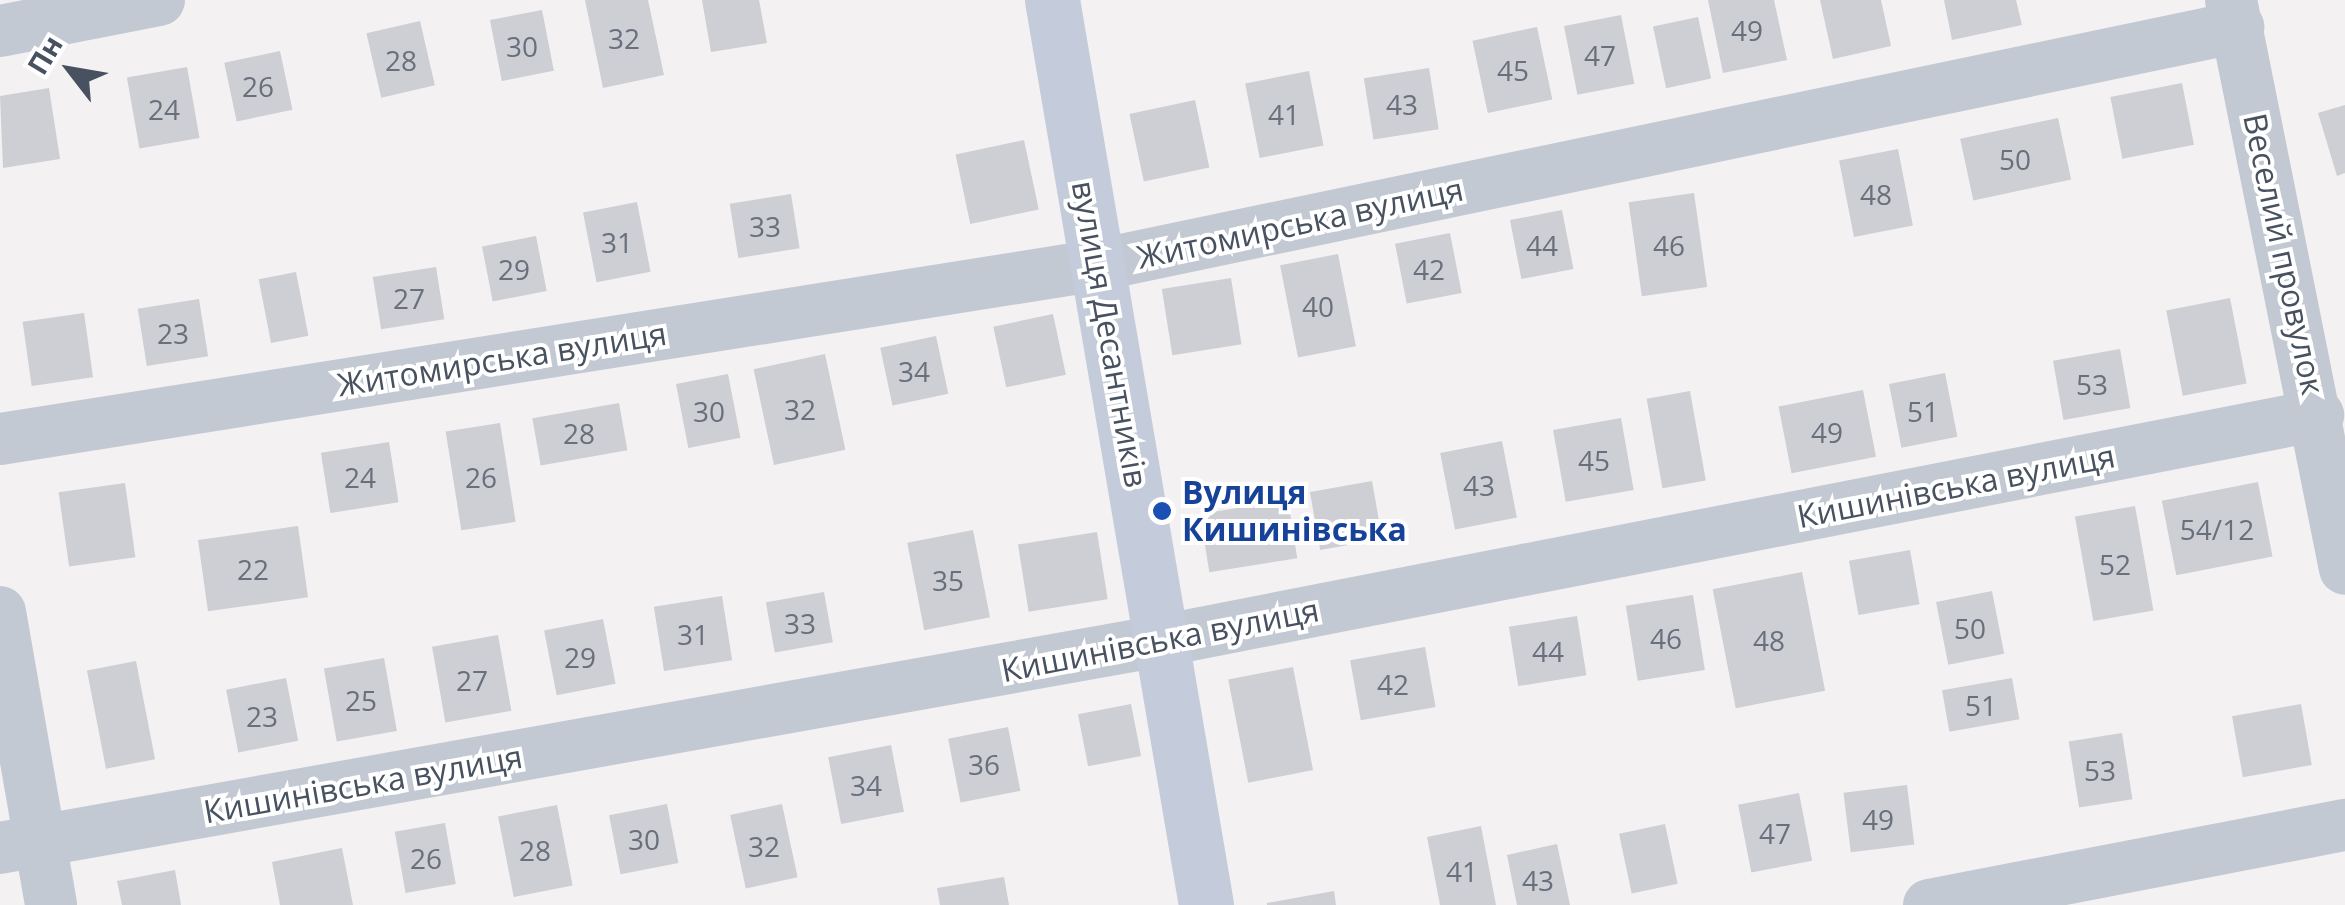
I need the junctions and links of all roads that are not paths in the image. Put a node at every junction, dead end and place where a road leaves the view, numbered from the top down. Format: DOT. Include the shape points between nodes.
graph roads {
  1 [pos="159,0"];
  2 [pos="1052,0"];
  3 [pos="2234,14"];
  4 [pos="0,31"];
  5 [pos="1098,265"];
  6 [pos="2318,415"];
  7 [pos="0,439"];
  8 [pos="2345,568"];
  9 [pos="0,612"];
  10 [pos="1165,640"];
  11 [pos="2345,825"];
  12 [pos="20,845"];
  13 [pos="50,905"];
  14 [pos="1206,905"];
  15 [pos="1929,905"];
  1 -- 4 [label="street"];
  2 -- 5 [label="street, вулиця Десантників"];
  3 -- 5 [label="street, Житомирська вулиця"];
  3 -- 6 [label="street, Веселий провулок"];
  5 -- 7 [label="street, Житомирська вулиця"];
  5 -- 10 [label="street, вулиця Десантників"];
  6 -- 8 [label="street, Веселий провулок"];
  6 -- 10 [label="street, Кишинівська вулиця"];
  9 -- 12 [label="street"];
  10 -- 12 [label="street, Кишинівська вулиця"];
  10 -- 14 [label="street, вулиця Десантників"];
  11 -- 15 [label="street"];
  12 -- 13 [label="street"];
}
